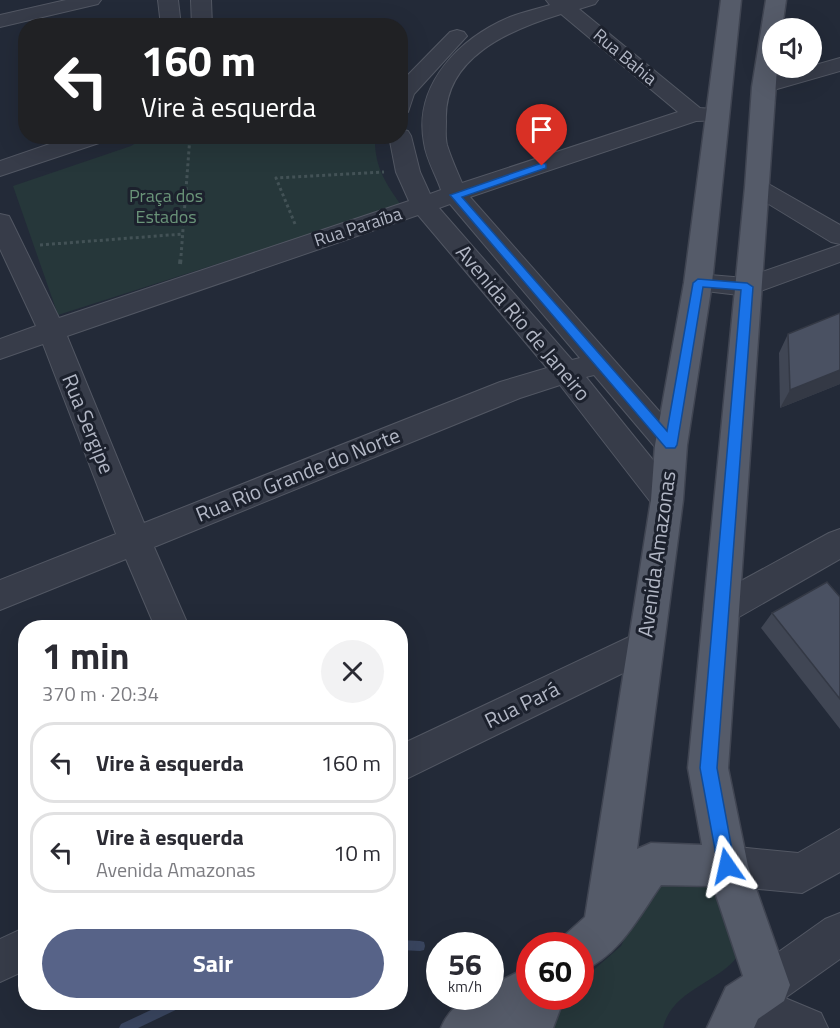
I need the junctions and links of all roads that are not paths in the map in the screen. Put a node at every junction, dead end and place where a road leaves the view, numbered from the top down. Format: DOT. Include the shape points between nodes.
graph roads {
  1 [pos="91,0"];
  2 [pos="168,0"];
  3 [pos="201,0"];
  4 [pos="530,0"];
  5 [pos="731,0"];
  6 [pos="776,0"];
  7 [pos="570,2"];
  8 [pos="170,18"];
  9 [pos="202,18"];
  10 [pos="0,21"];
  11 [pos="840,64"];
  12 [pos="763,87"];
  13 [pos="408,90"];
  14 [pos="706,115"];
  15 [pos="18,141"];
  16 [pos="10,143"];
  17 [pos="73,144"];
  18 [pos="402,144"];
  19 [pos="0,169"];
  20 [pos="757,187"];
  21 [pos="455,195"];
  22 [pos="423,205"];
  23 [pos="5,234"];
  24 [pos="840,236"];
  25 [pos="840,253"];
  26 [pos="698,283"];
  27 [pos="747,287"];
  28 [pos="52,332"];
  29 [pos="0,349"];
  30 [pos="598,363"];
  31 [pos="566,372"];
  32 [pos="671,445"];
  33 [pos="667,500"];
  34 [pos="135,541"];
  35 [pos="840,543"];
  36 [pos="0,595"];
  37 [pos="720,610"];
  38 [pos="169,620"];
  39 [pos="644,646"];
  40 [pos="408,760"];
  41 [pos="840,849"];
  42 [pos="727,866"];
  43 [pos="594,934"];
  44 [pos="840,934"];
  45 [pos="594,939"];
  46 [pos="18,952"];
  47 [pos="0,961"];
  48 [pos="516,996"];
  49 [pos="747,1005"];
  50 [pos="537,1010"];
  51 [pos="464,1028"];
  52 [pos="530,1028"];
  53 [pos="806,1028"];
  1 -- 10 [label="street"];
  2 -- 8 [label="street"];
  3 -- 9 [label="street"];
  4 -- 13 [label="street" via="500,11 461,33"];
  5 -- 14 [label="main road, Avenida Amazonas"];
  6 -- 12 [label="main road"];
  7 -- 14 [label="street, Rua Bahia"];
  7 -- 21 [label="street, Avenida Rio de Janeiro" via="517,21 473,46 446,76 434,104 435,143"];
  11 -- 12 [label="street"];
  12 -- 20 [label="main road"];
  14 -- 21 [label="street, Rua Paraíba"];
  14 -- 26 [label="main road, Avenida Amazonas"];
  15 -- 16 [label="street"];
  17 -- 19 [label="street"];
  18 -- 22 [label="street, Avenida Rio de Janeiro" via="408,172"];
  20 -- 24 [label="street"];
  20 -- 27 [label="main road"];
  21 -- 22 [label="street, Rua Paraíba"];
  21 -- 30 [label="street, Avenida Rio de Janeiro"];
  22 -- 28 [label="street, Rua Paraíba"];
  22 -- 31 [label="street, Avenida Rio de Janeiro"];
  23 -- 28 [label="street, Rua Sergipe"];
  25 -- 27 [label="street"];
  26 -- 27 [label="street"];
  26 -- 32 [label="main road, Avenida Amazonas"];
  27 -- 37 [label="main road"];
  28 -- 29 [label="street, Rua Paraíba"];
  28 -- 34 [label="street, Rua Sergipe"];
  30 -- 31 [label="street, Rua Rio Grande do Norte"];
  30 -- 32 [label="street, Avenida Rio de Janeiro"];
  31 -- 33 [label="street, Avenida Rio de Janeiro"];
  31 -- 34 [label="street, Rua Rio Grande do Norte" via="510,390"];
  32 -- 33 [label="main road, Avenida Amazonas"];
  33 -- 39 [label="main road, Avenida Amazonas"];
  34 -- 36 [label="street, Rua Rio Grande do Norte"];
  34 -- 38 [label="street, Rua Sergipe"];
  35 -- 37 [label="street"];
  37 -- 42 [label="main road" via="708,768"];
  39 -- 40 [label="street, Rua Pará"];
  39 -- 43 [label="main road, Avenida Amazonas"];
  41 -- 42 [label="street" via="802,873"];
  42 -- 45 [label="main road" via="651,864"];
  42 -- 49 [label="main road"];
  44 -- 49 [label="street"];
  46 -- 47 [label="street"];
  48 -- 51 [label="main road"];
  49 -- 53 [label="street"];
  50 -- 52 [label="main road"];
}
